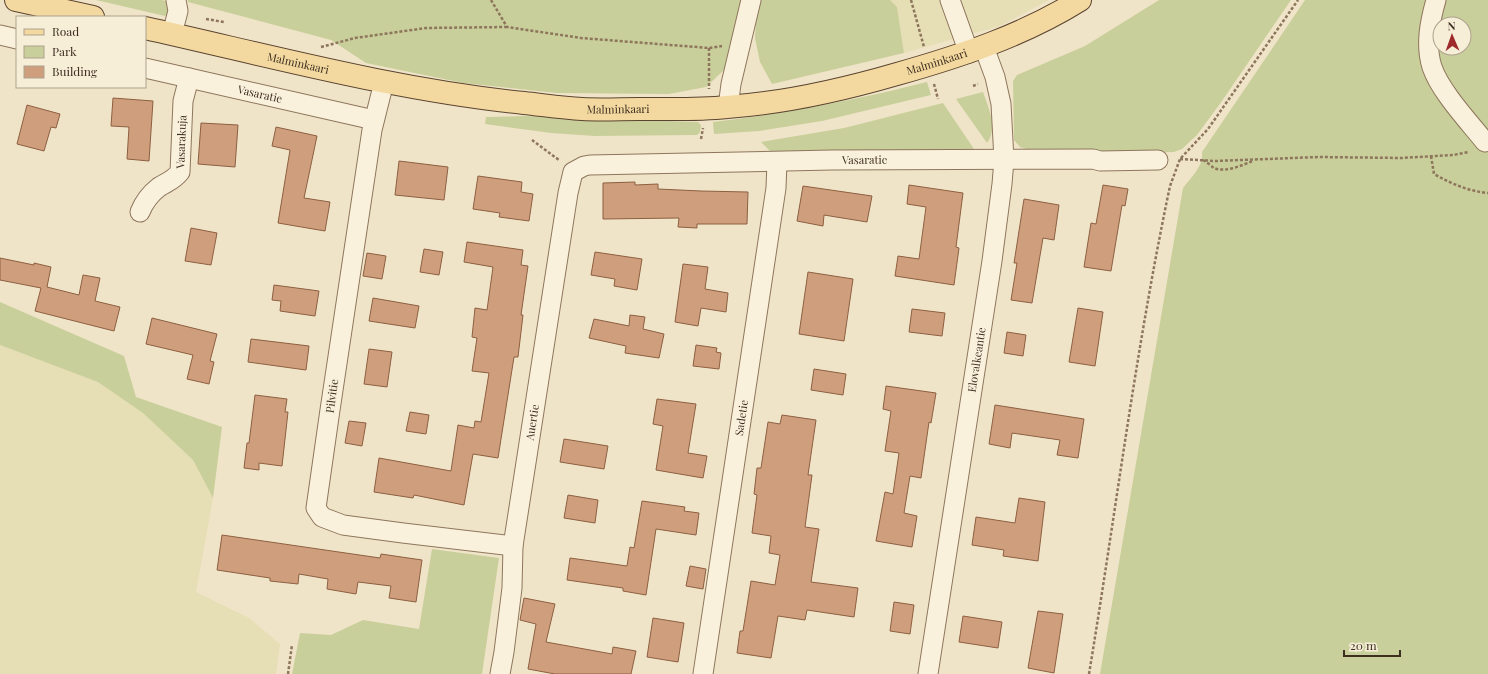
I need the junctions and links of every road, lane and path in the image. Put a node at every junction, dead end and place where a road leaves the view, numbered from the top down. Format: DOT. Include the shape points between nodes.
graph roads {
  1 [pos="16,0"];
  2 [pos="176,0"];
  3 [pos="491,0"];
  4 [pos="751,0"];
  5 [pos="911,0"];
  6 [pos="950,0"];
  7 [pos="1080,0"];
  8 [pos="1298,0"];
  9 [pos="1436,0"];
  10 [pos="88,16"];
  11 [pos="507,27"];
  12 [pos="146,28"];
  13 [pos="172,34"];
  14 [pos="0,35"];
  15 [pos="16,39"];
  16 [pos="741,43"];
  17 [pos="319,48"];
  18 [pos="709,48"];
  19 [pos="976,50"];
  20 [pos="925,51"];
  21 [pos="146,68"];
  22 [pos="189,78"];
  23 [pos="384,82"];
  24 [pos="710,86"];
  25 [pos="728,107"];
  26 [pos="374,120"];
  27 [pos="532,140"];
  28 [pos="1485,142"];
  29 [pos="1431,156"];
  30 [pos="1180,159"];
  31 [pos="1004,160"];
  32 [pos="1158,160"];
  33 [pos="1203,160"];
  34 [pos="1255,160"];
  35 [pos="777,162"];
  36 [pos="573,172"];
  37 [pos="1488,193"];
  38 [pos="140,212"];
  39 [pos="513,546"];
  40 [pos="292,645"];
  41 [pos="288,674"];
  42 [pos="500,674"];
  43 [pos="703,674"];
  44 [pos="928,674"];
  45 [pos="1089,674"];
  1 -- 10 [label="main road"];
  2 -- 13 [label="street" via="178,11"];
  3 -- 11 [label="path"];
  4 -- 16 [label="street"];
  5 -- 20 [label="path"];
  6 -- 19 [label="street, Elovalkeantie"];
  7 -- 19 [label="main road, Malminkaari" via="1055,16"];
  8 -- 30 [label="path" via="1208,129"];
  9 -- 28 [label="street" via="1428,35 1432,67 1445,91"];
  11 -- 17 [label="path" via="426,28 355,38"];
  11 -- 18 [label="path" via="581,38"];
  12 -- 13 [label="main road, Malminkaari"];
  13 -- 23 [label="main road, Malminkaari"];
  14 -- 15 [label="street"];
  16 -- 18 [label="path"];
  16 -- 25 [label="street"];
  18 -- 24 [label="path"];
  19 -- 25 [label="main road, Malminkaari" via="857,85 783,100"];
  19 -- 31 [label="street, Elovalkeantie" via="999,90"];
  21 -- 22 [label="street, Vasaratie"];
  22 -- 26 [label="street, Vasaratie"];
  22 -- 38 [label="street, Vasarakuja" via="183,101 180,172 174,180 158,188 144,202"];
  23 -- 25 [label="main road, Malminkaari" via="477,98 582,109"];
  23 -- 26 [label="street, Pilvitie"];
  26 -- 39 [label="street, Pilvitie" via="316,508 322,517 342,525"];
  27 -- 36 [label="path"];
  28 -- 29 [label="path" via="1469,151"];
  29 -- 34 [label="path"];
  29 -- 37 [label="path" via="1434,174 1454,186"];
  30 -- 33 [label="path"];
  30 -- 45 [label="path" via="1167,201 1134,380"];
  31 -- 32 [label="street, Vasaratie"];
  31 -- 35 [label="street, Vasaratie"];
  31 -- 44 [label="street, Elovalkeantie" via="992,261"];
  33 -- 34 [label="path"];
  33 -- 34 [label="path" via="1214,168 1221,169 1234,168"];
  35 -- 36 [label="street, Vasaratie" via="590,165"];
  35 -- 43 [label="street, Sadetie" via="776,188"];
  36 -- 39 [label="street, Auertie"];
  39 -- 42 [label="street, Auertie" via="512,588"];
  40 -- 41 [label="path"];
}
